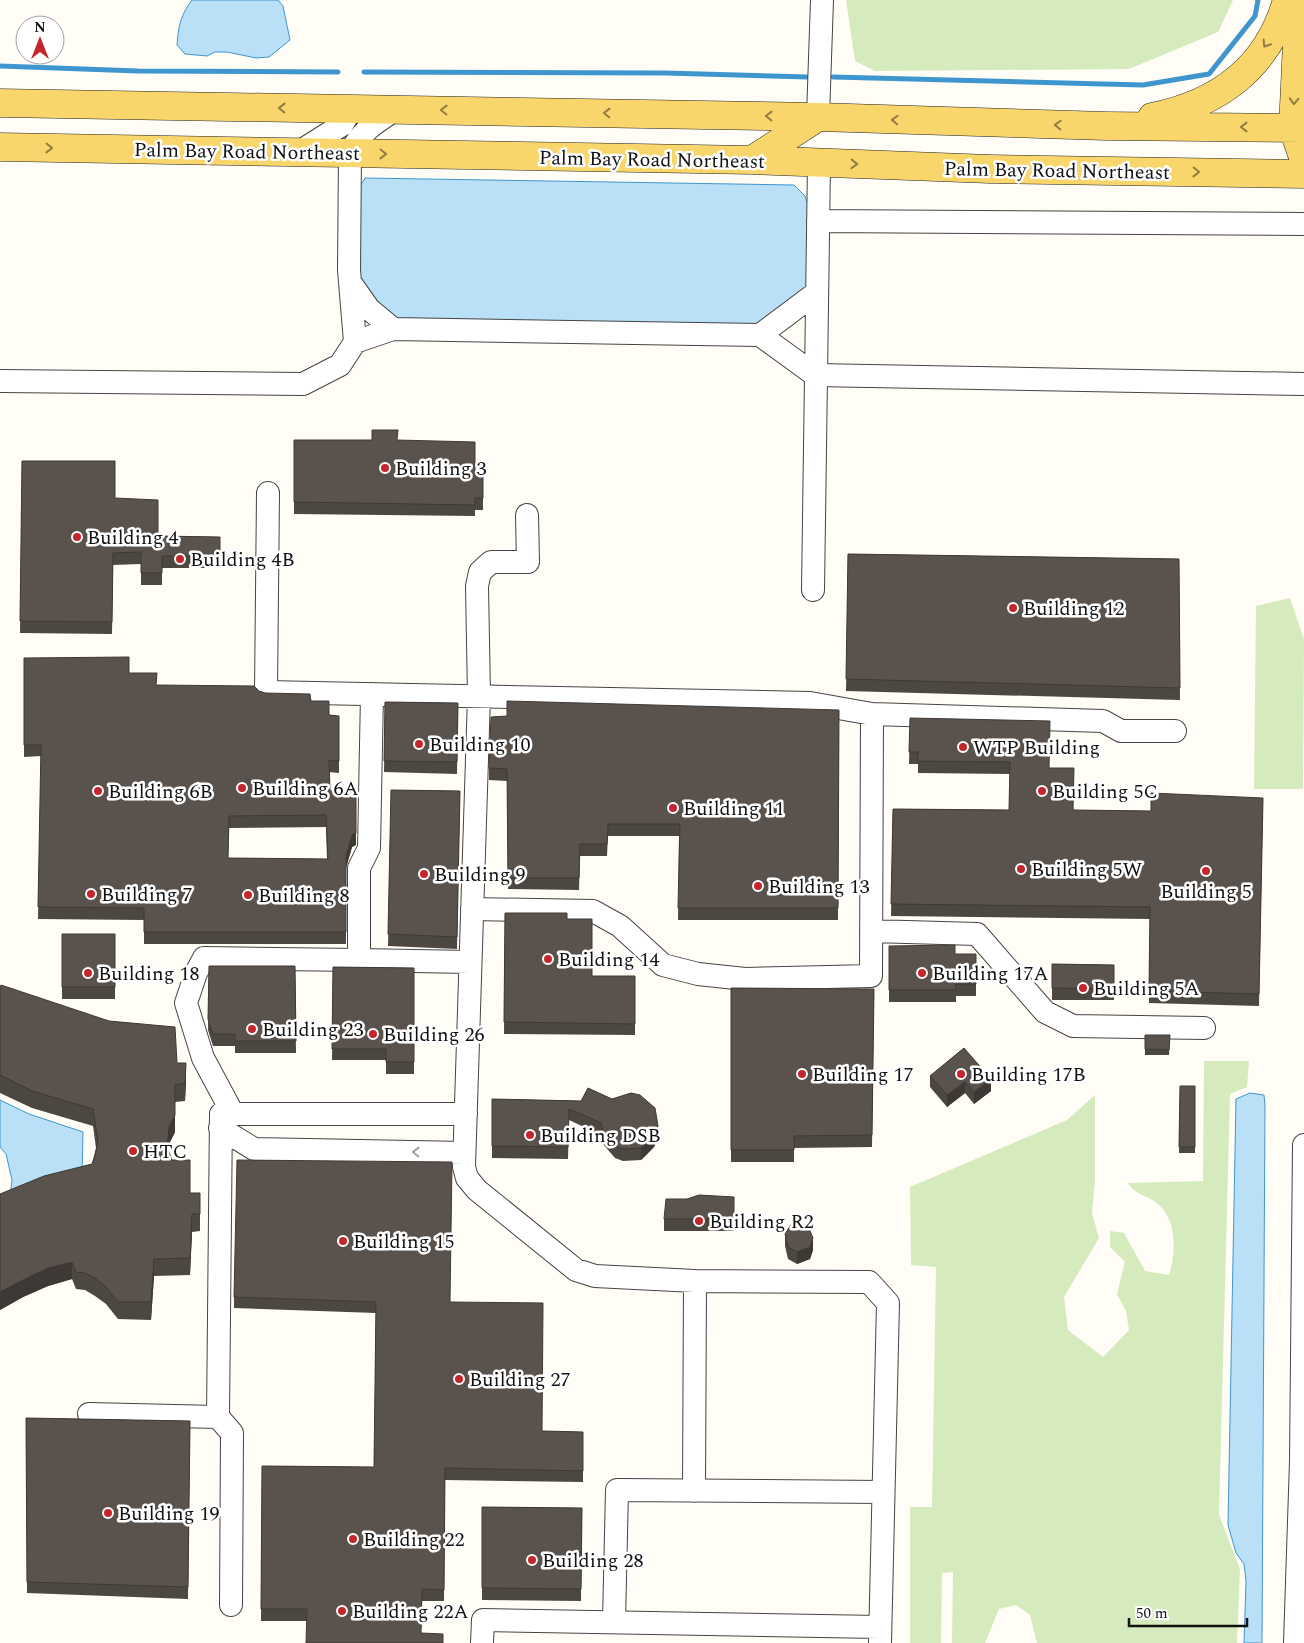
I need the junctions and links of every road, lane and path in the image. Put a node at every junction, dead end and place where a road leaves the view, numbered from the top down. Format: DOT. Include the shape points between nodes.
graph roads {
  1 [pos="822,0"];
  2 [pos="1286,0"];
  3 [pos="1299,0"];
  4 [pos="0,103"];
  5 [pos="351,109"];
  6 [pos="395,110"];
  7 [pos="818,117"];
  8 [pos="1106,126"];
  9 [pos="1298,128"];
  10 [pos="0,147"];
  11 [pos="300,152"];
  12 [pos="350,153"];
  13 [pos="752,160"];
  14 [pos="1304,160"];
  15 [pos="819,163"];
  16 [pos="1304,174"];
  17 [pos="818,221"];
  18 [pos="1304,224"];
  19 [pos="350,282"];
  20 [pos="816,293"];
  21 [pos="393,329"];
  22 [pos="760,335"];
  23 [pos="355,342"];
  24 [pos="815,375"];
  25 [pos="0,381"];
  26 [pos="1304,384"];
  27 [pos="268,493"];
  28 [pos="527,515"];
  29 [pos="813,590"];
  30 [pos="372,694"];
  31 [pos="479,696"];
  32 [pos="872,714"];
  33 [pos="1175,731"];
  34 [pos="472,909"];
  35 [pos="871,931"];
  36 [pos="359,960"];
  37 [pos="470,962"];
  38 [pos="1204,1028"];
  39 [pos="466,1114"];
  40 [pos="226,1121"];
  41 [pos="1304,1145"];
  42 [pos="464,1153"];
  43 [pos="695,1280"];
  44 [pos="89,1414"];
  45 [pos="218,1417"];
  46 [pos="694,1491"];
  47 [pos="883,1492"];
  48 [pos="231,1605"];
  49 [pos="614,1622"];
  50 [pos="880,1635"];
  51 [pos="482,1643"];
  52 [pos="1295,1643"];
  1 -- 7 [label="street"];
  2 -- 8 [label="main road, one-way" via="1281,19 1253,65 1222,92 1178,112"];
  3 -- 9 [label="main road, one-way"];
  5 -- 4 [label="main road, one-way"];
  5 -- 6 [label="main road"];
  5 -- 11 [label="street" via="342,125"];
  7 -- 6 [label="main road, one-way"];
  6 -- 12 [label="street" via="367,129 356,140"];
  8 -- 7 [label="main road, one-way"];
  7 -- 13 [label="main road"];
  9 -- 8 [label="main road, one-way"];
  9 -- 14 [label="main road"];
  10 -- 11 [label="main road, Palm Bay Road Northeast, one-way"];
  11 -- 12 [label="main road, Palm Bay Road Northeast"];
  12 -- 13 [label="main road, Palm Bay Road Northeast, one-way"];
  12 -- 19 [label="street"];
  13 -- 15 [label="main road, Palm Bay Road Northeast"];
  15 -- 16 [label="main road, Palm Bay Road Northeast, one-way" via="1000,170"];
  15 -- 17 [label="street"];
  17 -- 18 [label="street"];
  17 -- 20 [label="street"];
  19 -- 21 [label="street" via="369,309"];
  19 -- 23 [label="street"];
  20 -- 22 [label="street"];
  20 -- 24 [label="street"];
  21 -- 22 [label="street"];
  21 -- 23 [label="street"];
  22 -- 24 [label="street"];
  23 -- 25 [label="street" via="340,365 303,384"];
  24 -- 26 [label="street"];
  24 -- 29 [label="street"];
  27 -- 30 [label="street" via="266,692"];
  28 -- 31 [label="street" via="528,562 491,562 480,572 477,586"];
  30 -- 31 [label="street"];
  30 -- 36 [label="street" via="369,848 359,868"];
  31 -- 32 [label="street" via="810,703"];
  31 -- 34 [label="street"];
  32 -- 33 [label="street" via="1103,721 1121,731"];
  32 -- 35 [label="street"];
  34 -- 35 [label="street" via="593,911 620,926 663,965 698,974 745,979 871,976"];
  34 -- 37 [label="street"];
  35 -- 38 [label="street" via="977,934 1045,1012 1073,1026"];
  36 -- 37 [label="street"];
  36 -- 40 [label="street" via="204,958 186,1003"];
  37 -- 39 [label="street"];
  39 -- 40 [label="street"];
  39 -- 42 [label="street"];
  42 -- 40 [label="street, one-way" via="254,1149"];
  40 -- 45 [label="street"];
  41 -- 52 [label="street" via="1300,1514"];
  42 -- 43 [label="street" via="466,1178 477,1190 576,1270 594,1276"];
  43 -- 46 [label="street"];
  43 -- 47 [label="street" via="869,1282 888,1303"];
  44 -- 45 [label="street"];
  45 -- 48 [label="street" via="232,1433"];
  46 -- 47 [label="street"];
  46 -- 49 [label="street" via="617,1490"];
  47 -- 50 [label="street"];
  49 -- 50 [label="street"];
  49 -- 51 [label="street" via="482,1620"];
}
